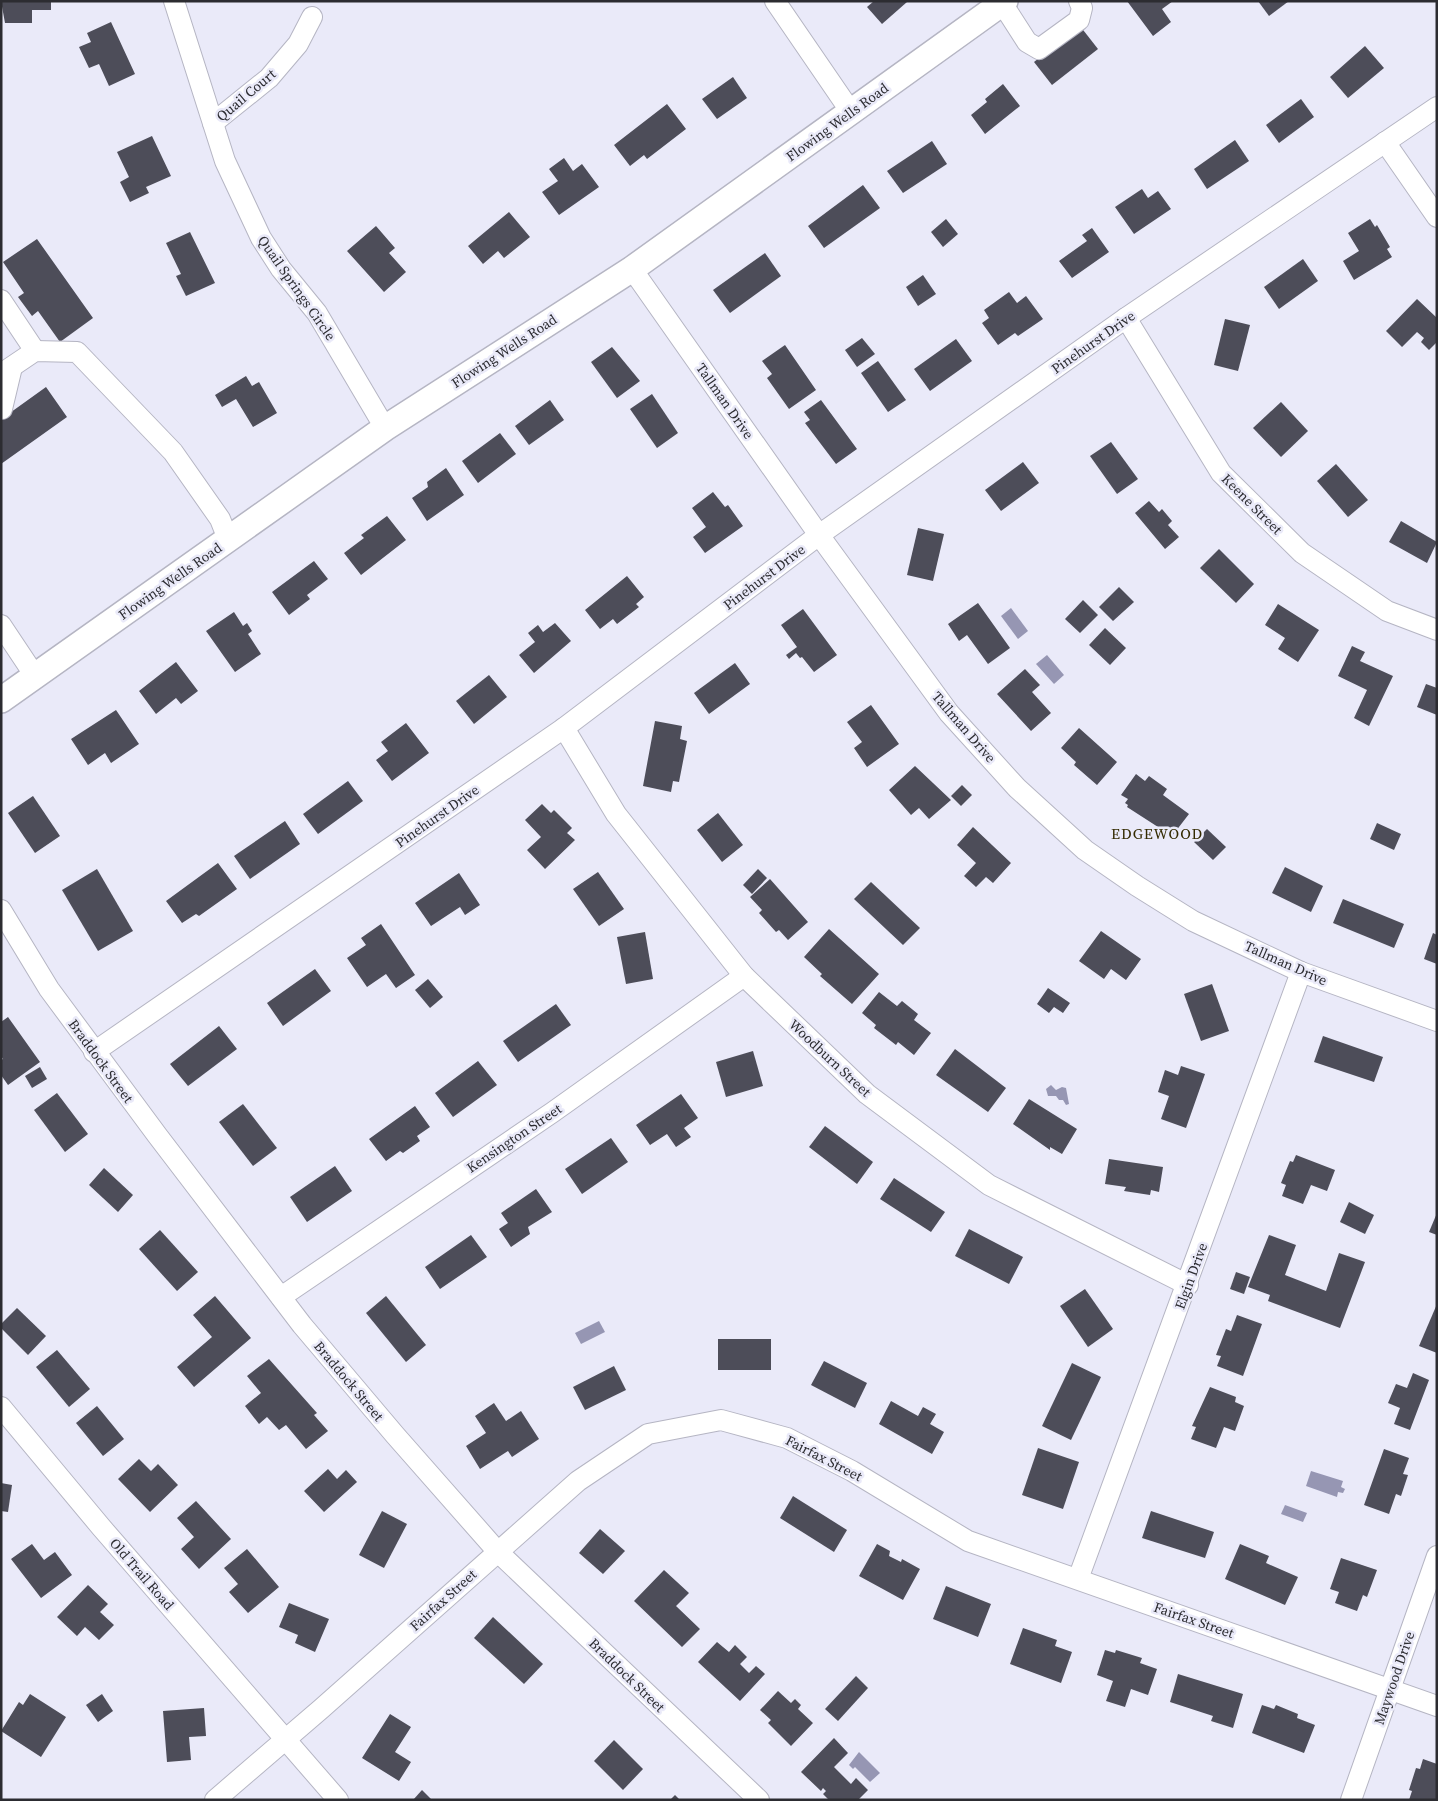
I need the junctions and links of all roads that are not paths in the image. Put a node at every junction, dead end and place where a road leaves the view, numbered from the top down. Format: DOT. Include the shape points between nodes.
graph roads {
  1 [pos="174,1"];
  2 [pos="775,1"];
  3 [pos="1078,1"];
  4 [pos="1003,2"];
  5 [pos="312,17"];
  6 [pos="1437,107"];
  7 [pos="851,112"];
  8 [pos="212,123"];
  9 [pos="1385,142"];
  10 [pos="1437,217"];
  11 [pos="632,269"];
  12 [pos="2,303"];
  13 [pos="1126,318"];
  14 [pos="35,351"];
  15 [pos="6,370"];
  16 [pos="2,409"];
  17 [pos="385,428"];
  18 [pos="819,535"];
  19 [pos="228,539"];
  20 [pos="1,625"];
  21 [pos="1437,630"];
  22 [pos="35,676"];
  23 [pos="1,700"];
  24 [pos="564,728"];
  25 [pos="1,910"];
  26 [pos="1301,972"];
  27 [pos="744,976"];
  28 [pos="1437,1020"];
  29 [pos="94,1052"];
  30 [pos="1188,1285"];
  31 [pos="281,1297"];
  32 [pos="1,1407"];
  33 [pos="498,1552"];
  34 [pos="1437,1556"];
  35 [pos="1078,1579"];
  36 [pos="1390,1689"];
  37 [pos="1437,1706"];
  38 [pos="286,1739"];
  39 [pos="215,1800"];
  40 [pos="338,1800"];
  41 [pos="759,1800"];
  42 [pos="1351,1800"];
  1 -- 8 [label="street, Quail Springs Circle"];
  2 -- 7 [label="street"];
  3 -- 4 [label="street" via="1082,8 1079,20 1039,49 1027,42"];
  4 -- 7 [label="main road, Flowing Wells Road"];
  5 -- 8 [label="street, Quail Court" via="298,44 269,78"];
  6 -- 9 [label="street, Pinehurst Drive"];
  7 -- 11 [label="main road, Flowing Wells Road"];
  8 -- 17 [label="street, Quail Springs Circle" via="225,161 261,238 281,269 317,313"];
  9 -- 10 [label="street"];
  9 -- 13 [label="street, Pinehurst Drive"];
  11 -- 17 [label="main road, Flowing Wells Road"];
  11 -- 18 [label="street, Tallman Drive"];
  12 -- 14 [label="street"];
  13 -- 18 [label="street, Pinehurst Drive"];
  13 -- 21 [label="street, Keene Street" via="1221,473 1302,553 1387,611"];
  14 -- 15 [label="street"];
  14 -- 19 [label="street" via="77,352 88,362 173,452 220,519"];
  15 -- 16 [label="street"];
  17 -- 19 [label="main road, Flowing Wells Road"];
  18 -- 24 [label="street, Pinehurst Drive"];
  18 -- 26 [label="street, Tallman Drive" via="949,713 1017,788 1085,850 1193,920"];
  19 -- 22 [label="main road, Flowing Wells Road"];
  20 -- 22 [label="street"];
  22 -- 23 [label="main road, Flowing Wells Road"];
  24 -- 27 [label="street, Woodburn Street" via="616,814"];
  24 -- 29 [label="street, Pinehurst Drive"];
  25 -- 29 [label="street, Braddock Street" via="49,989"];
  26 -- 28 [label="street, Tallman Drive"];
  26 -- 30 [label="street, Elgin Drive"];
  27 -- 30 [label="street, Woodburn Street" via="867,1094 989,1185"];
  27 -- 31 [label="street, Kensington Street"];
  29 -- 31 [label="street, Braddock Street"];
  30 -- 35 [label="street, Elgin Drive"];
  31 -- 33 [label="street, Braddock Street" via="395,1435"];
  32 -- 38 [label="street, Old Trail Road"];
  33 -- 35 [label="street, Fairfax Street" via="578,1481 648,1434 721,1420 787,1438 852,1470 968,1541"];
  33 -- 38 [label="street, Fairfax Street"];
  33 -- 41 [label="street, Braddock Street"];
  34 -- 36 [label="street, Maywood Drive"];
  35 -- 36 [label="street, Fairfax Street"];
  36 -- 37 [label="street, Fairfax Street"];
  36 -- 42 [label="street, Maywood Drive"];
  38 -- 39 [label="street, Fairfax Street"];
  38 -- 40 [label="street, Old Trail Road"];
}
